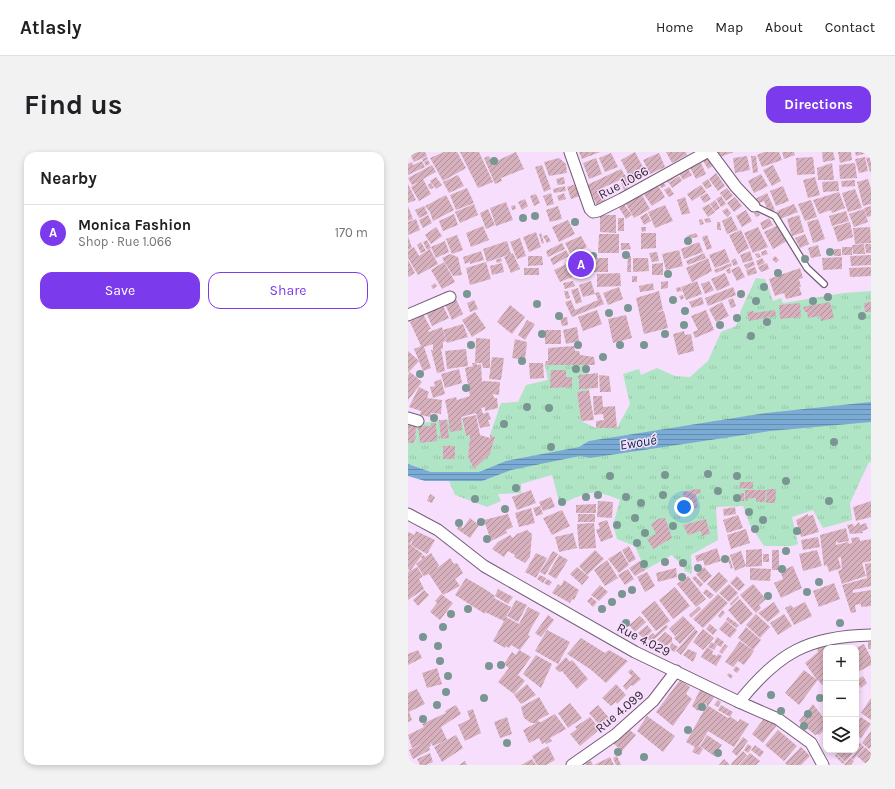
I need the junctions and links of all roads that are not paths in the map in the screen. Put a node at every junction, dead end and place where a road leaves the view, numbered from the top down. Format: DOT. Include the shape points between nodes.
graph roads {
  1 [pos="570,152"];
  2 [pos="709,152"];
  3 [pos="754,206"];
  4 [pos="824,284"];
  5 [pos="450,297"];
  6 [pos="408,315"];
  7 [pos="408,514"];
  8 [pos="871,635"];
  9 [pos="676,671"];
  10 [pos="739,702"];
  11 [pos="572,765"];
  12 [pos="823,765"];
  1 -- 2 [label="street, Rue 1.066" via="593,212"];
  2 -- 3 [label="street"];
  3 -- 4 [label="lane" via="775,216 806,268"];
  5 -- 6 [label="street"];
  7 -- 9 [label="street, Rue 4.029" via="438,530 484,566 635,652"];
  8 -- 10 [label="street" via="847,635 801,647 778,662 752,685"];
  9 -- 10 [label="street, Rue 4.029"];
  9 -- 11 [label="street, Rue 4.099" via="654,701 615,735"];
  10 -- 12 [label="street, Rue 4.029" via="778,719 811,743"];
}
